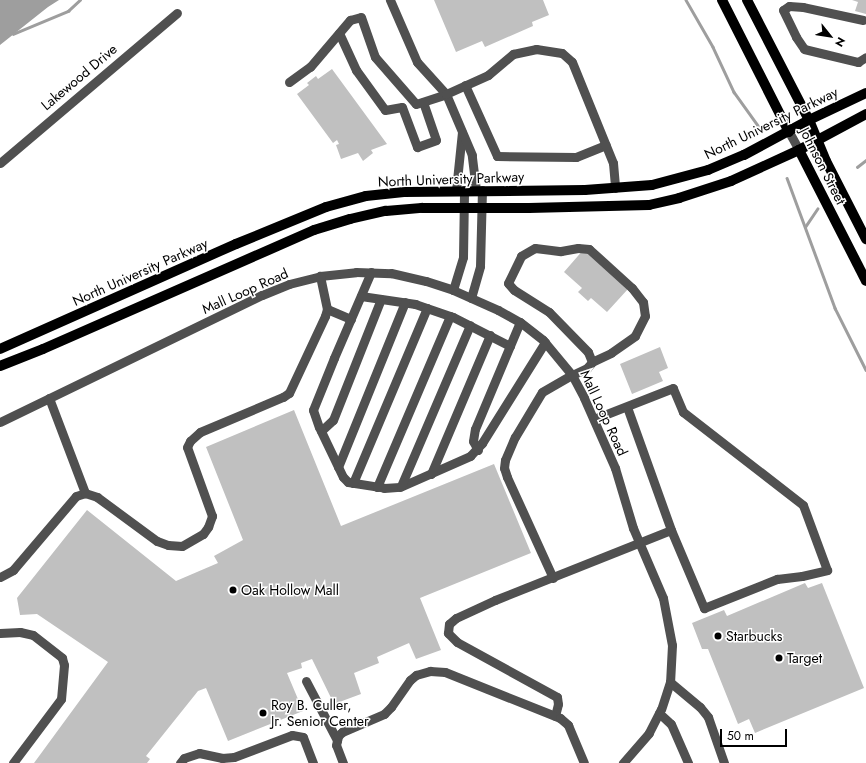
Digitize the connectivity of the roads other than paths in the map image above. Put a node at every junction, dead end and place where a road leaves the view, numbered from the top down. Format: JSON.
{"nodes":[{"id":1,"x":390,"y":0,"type":"edge"},
{"id":2,"x":722,"y":0,"type":"edge"},
{"id":3,"x":747,"y":0,"type":"edge"},
{"id":4,"x":177,"y":13,"type":"dead end"},
{"id":5,"x":863,"y":20,"type":"dead end"},
{"id":6,"x":339,"y":33,"type":"junction"},
{"id":7,"x":866,"y":57,"type":"edge"},
{"id":8,"x":289,"y":82,"type":"dead end"},
{"id":9,"x":465,"y":85,"type":"junction"},
{"id":10,"x":866,"y":93,"type":"edge"},
{"id":11,"x":446,"y":94,"type":"junction"},
{"id":12,"x":419,"y":103,"type":"junction"},
{"id":13,"x":402,"y":107,"type":"junction"},
{"id":14,"x":866,"y":114,"type":"edge"},
{"id":15,"x":809,"y":120,"type":"junction"},
{"id":16,"x":462,"y":130,"type":"junction"},
{"id":17,"x":789,"y":132,"type":"junction"},
{"id":18,"x":817,"y":140,"type":"junction"},
{"id":19,"x":606,"y":146,"type":"junction"},
{"id":20,"x":799,"y":150,"type":"junction"},
{"id":21,"x":0,"y":163,"type":"edge"},
{"id":22,"x":614,"y":188,"type":"junction"},
{"id":23,"x":460,"y":190,"type":"junction"},
{"id":24,"x":479,"y":190,"type":"junction"},
{"id":25,"x":463,"y":208,"type":"junction"},
{"id":26,"x":481,"y":208,"type":"junction"},
{"id":27,"x":866,"y":239,"type":"edge"},
{"id":28,"x":371,"y":272,"type":"junction"},
{"id":29,"x":320,"y":276,"type":"junction"},
{"id":30,"x":866,"y":281,"type":"edge"},
{"id":31,"x":453,"y":290,"type":"junction"},
{"id":32,"x":361,"y":296,"type":"junction"},
{"id":33,"x":471,"y":298,"type":"junction"},
{"id":34,"x":381,"y":299,"type":"junction"},
{"id":35,"x":405,"y":302,"type":"junction"},
{"id":36,"x":427,"y":308,"type":"junction"},
{"id":37,"x":326,"y":309,"type":"junction"},
{"id":38,"x":450,"y":316,"type":"junction"},
{"id":39,"x":350,"y":319,"type":"junction"},
{"id":40,"x":520,"y":322,"type":"junction"},
{"id":41,"x":470,"y":325,"type":"junction"},
{"id":42,"x":490,"y":335,"type":"junction"},
{"id":43,"x":545,"y":342,"type":"junction"},
{"id":44,"x":510,"y":346,"type":"junction"},
{"id":45,"x":0,"y":349,"type":"edge"},
{"id":46,"x":592,"y":362,"type":"junction"},
{"id":47,"x":0,"y":366,"type":"edge"},
{"id":48,"x":572,"y":374,"type":"junction"},
{"id":49,"x":49,"y":398,"type":"junction"},
{"id":50,"x":627,"y":406,"type":"junction"},
{"id":51,"x":594,"y":419,"type":"junction"},
{"id":52,"x":0,"y":422,"type":"edge"},
{"id":53,"x":321,"y":431,"type":"junction"},
{"id":54,"x":478,"y":450,"type":"junction"},
{"id":55,"x":338,"y":467,"type":"junction"},
{"id":56,"x":431,"y":474,"type":"junction"},
{"id":57,"x":353,"y":483,"type":"junction"},
{"id":58,"x":402,"y":486,"type":"junction"},
{"id":59,"x":377,"y":487,"type":"junction"},
{"id":60,"x":85,"y":493,"type":"junction"},
{"id":61,"x":671,"y":530,"type":"junction"},
{"id":62,"x":640,"y":543,"type":"junction"},
{"id":63,"x":0,"y":577,"type":"edge"},
{"id":64,"x":553,"y":578,"type":"junction"},
{"id":65,"x":0,"y":633,"type":"edge"},
{"id":66,"x":306,"y":681,"type":"dead end"},
{"id":67,"x":670,"y":682,"type":"junction"},
{"id":68,"x":659,"y":713,"type":"junction"},
{"id":69,"x":555,"y":716,"type":"junction"},
{"id":70,"x":337,"y":740,"type":"junction"},
{"id":71,"x":13,"y":763,"type":"edge"},
{"id":72,"x":180,"y":763,"type":"edge"},
{"id":73,"x":313,"y":763,"type":"edge"},
{"id":74,"x":343,"y":763,"type":"edge"},
{"id":75,"x":584,"y":763,"type":"edge"},
{"id":76,"x":623,"y":763,"type":"edge"},
{"id":77,"x":688,"y":763,"type":"edge"},
{"id":78,"x":724,"y":763,"type":"edge"}],
"edges":[{"from":1,"to":11,"type":"street"},
{"from":2,"to":17,"type":"main road","name":"Johnson Street"},
{"from":3,"to":15,"type":"main road","name":"Johnson Street"},
{"from":4,"to":21,"type":"street","name":"Lakewood Drive"},
{"from":5,"to":7,"type":"street"},
{"from":6,"to":8,"type":"street"},
{"from":6,"to":12,"type":"street"},
{"from":6,"to":13,"type":"street"},
{"from":9,"to":11,"type":"street"},
{"from":9,"to":19,"type":"street"},
{"from":9,"to":19,"type":"street"},
{"from":10,"to":15,"type":"main road","name":"North University Parkway"},
{"from":11,"to":12,"type":"street"},
{"from":11,"to":16,"type":"street"},
{"from":12,"to":13,"type":"street"},
{"from":12,"to":13,"type":"street"},
{"from":14,"to":18,"type":"main road","name":"North University Parkway"},
{"from":15,"to":17,"type":"main road","name":"North University Parkway"},
{"from":15,"to":18,"type":"main road","name":"Johnson Street"},
{"from":16,"to":23,"type":"street"},
{"from":16,"to":24,"type":"street"},
{"from":17,"to":20,"type":"street","name":"Johnson Street"},
{"from":17,"to":22,"type":"main road","name":"North University Parkway"},
{"from":18,"to":20,"type":"main road","name":"North University Parkway"},
{"from":18,"to":27,"type":"main road","name":"Johnson Street"},
{"from":19,"to":22,"type":"street"},
{"from":20,"to":26,"type":"main road","name":"North University Parkway"},
{"from":20,"to":30,"type":"main road","name":"Johnson Street"},
{"from":22,"to":24,"type":"main road","name":"North University Parkway"},
{"from":23,"to":24,"type":"main road","name":"North University Parkway"},
{"from":23,"to":25,"type":"street"},
{"from":23,"to":45,"type":"main road","name":"North University Parkway"},
{"from":24,"to":26,"type":"street"},
{"from":25,"to":26,"type":"main road","name":"North University Parkway"},
{"from":25,"to":31,"type":"street"},
{"from":25,"to":47,"type":"main road","name":"North University Parkway"},
{"from":26,"to":33,"type":"street"},
{"from":28,"to":29,"type":"street","name":"Mall Loop Road"},
{"from":28,"to":31,"type":"street","name":"Mall Loop Road"},
{"from":28,"to":32,"type":"street"},
{"from":29,"to":37,"type":"street"},
{"from":29,"to":49,"type":"street","name":"Mall Loop Road"},
{"from":31,"to":33,"type":"street","name":"Mall Loop Road"},
{"from":32,"to":34,"type":"street"},
{"from":32,"to":39,"type":"street"},
{"from":33,"to":40,"type":"street","name":"Mall Loop Road"},
{"from":34,"to":35,"type":"street"},
{"from":34,"to":53,"type":"street"},
{"from":35,"to":36,"type":"street"},
{"from":35,"to":55,"type":"street"},
{"from":36,"to":38,"type":"street"},
{"from":36,"to":57,"type":"street"},
{"from":37,"to":39,"type":"street"},
{"from":37,"to":60,"type":"street"},
{"from":38,"to":41,"type":"street"},
{"from":38,"to":59,"type":"street"},
{"from":39,"to":53,"type":"street"},
{"from":40,"to":43,"type":"street","name":"Mall Loop Road"},
{"from":40,"to":44,"type":"street"},
{"from":41,"to":42,"type":"street"},
{"from":41,"to":58,"type":"street"},
{"from":42,"to":44,"type":"street"},
{"from":42,"to":56,"type":"street"},
{"from":43,"to":48,"type":"street","name":"Mall Loop Road"},
{"from":43,"to":54,"type":"street"},
{"from":44,"to":54,"type":"street"},
{"from":46,"to":46,"type":"street"},
{"from":46,"to":48,"type":"street"},
{"from":48,"to":51,"type":"street","name":"Mall Loop Road"},
{"from":48,"to":64,"type":"street"},
{"from":49,"to":52,"type":"street","name":"Mall Loop Road"},
{"from":49,"to":60,"type":"street"},
{"from":50,"to":51,"type":"street"},
{"from":50,"to":61,"type":"street"},
{"from":50,"to":61,"type":"street"},
{"from":51,"to":62,"type":"street","name":"Mall Loop Road"},
{"from":53,"to":55,"type":"street"},
{"from":54,"to":56,"type":"street"},
{"from":55,"to":57,"type":"street"},
{"from":56,"to":58,"type":"street"},
{"from":57,"to":59,"type":"street"},
{"from":58,"to":59,"type":"street"},
{"from":60,"to":63,"type":"street"},
{"from":61,"to":62,"type":"street"},
{"from":62,"to":64,"type":"street"},
{"from":62,"to":67,"type":"street","name":"Mall Loop Road"},
{"from":64,"to":69,"type":"street"},
{"from":65,"to":71,"type":"street"},
{"from":66,"to":70,"type":"street"},
{"from":67,"to":68,"type":"street","name":"Mall Loop Road"},
{"from":67,"to":78,"type":"street"},
{"from":68,"to":76,"type":"street","name":"Mall Loop Road"},
{"from":68,"to":77,"type":"street"},
{"from":69,"to":70,"type":"street"},
{"from":69,"to":75,"type":"street"},
{"from":70,"to":74,"type":"street"},
{"from":72,"to":73,"type":"street"}]}
